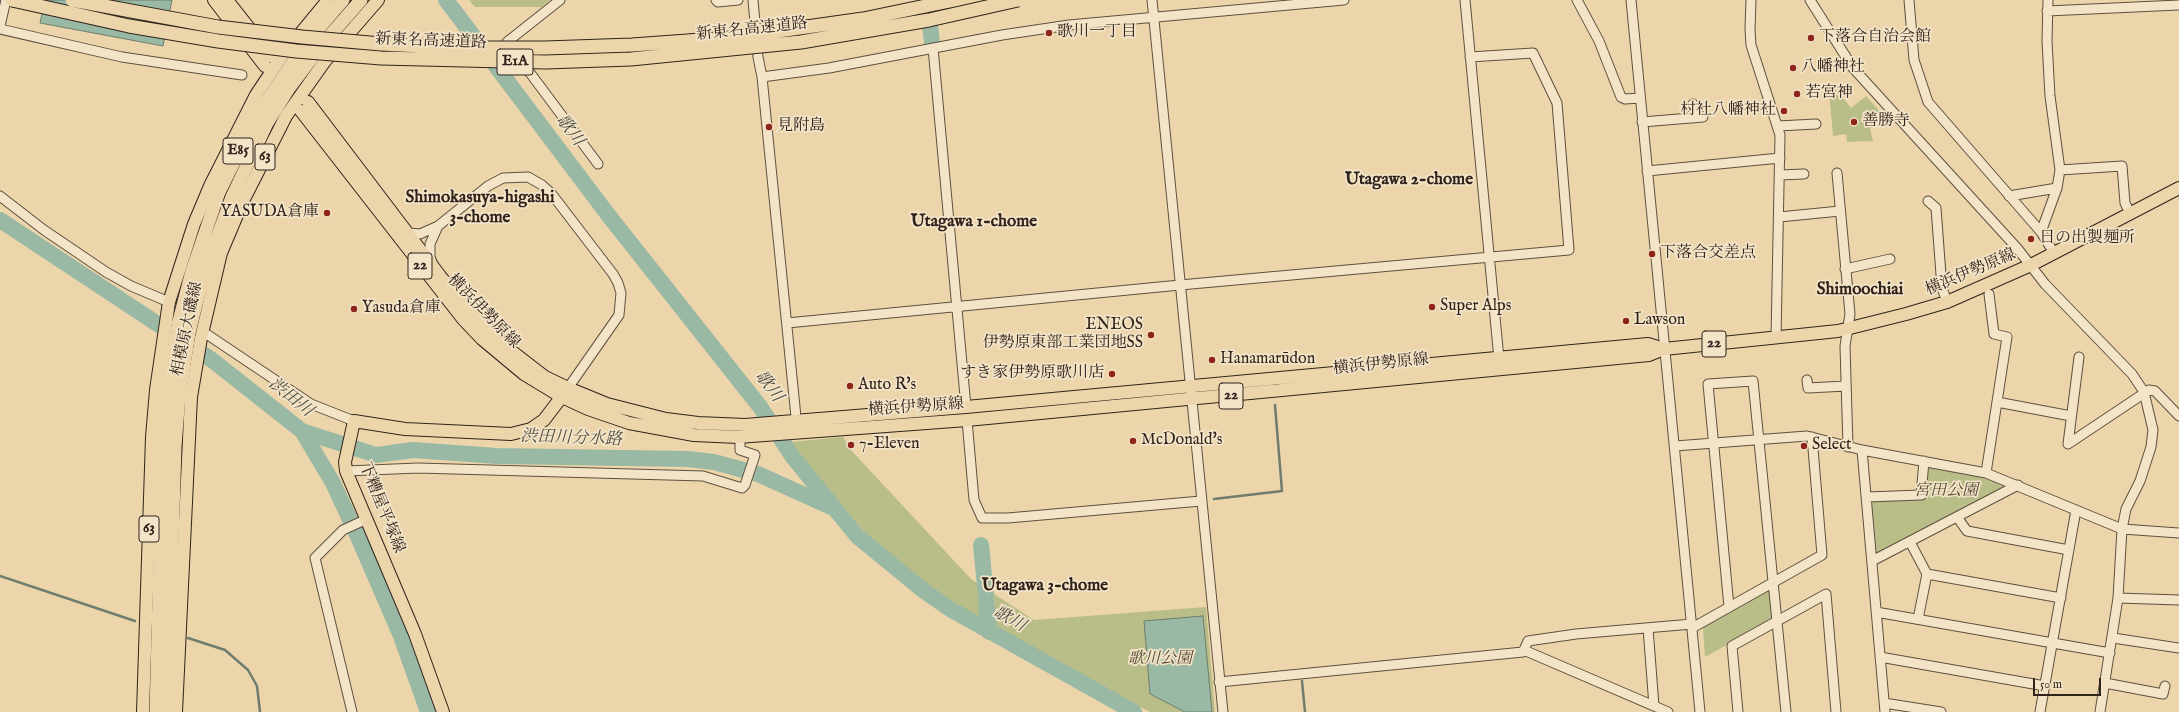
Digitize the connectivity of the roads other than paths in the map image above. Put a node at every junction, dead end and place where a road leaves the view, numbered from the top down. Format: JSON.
{"nodes":[{"id":1,"x":6,"y":0,"type":"edge"},
{"id":2,"x":12,"y":0,"type":"edge"},
{"id":3,"x":72,"y":0,"type":"edge"},
{"id":4,"x":214,"y":0,"type":"edge"},
{"id":5,"x":227,"y":0,"type":"edge"},
{"id":6,"x":328,"y":0,"type":"edge"},
{"id":7,"x":343,"y":0,"type":"edge"},
{"id":8,"x":361,"y":0,"type":"edge"},
{"id":9,"x":378,"y":0,"type":"edge"},
{"id":10,"x":560,"y":0,"type":"edge"},
{"id":11,"x":716,"y":0,"type":"edge"},
{"id":12,"x":738,"y":0,"type":"edge"},
{"id":13,"x":753,"y":0,"type":"edge"},
{"id":14,"x":955,"y":0,"type":"edge"},
{"id":15,"x":1018,"y":0,"type":"edge"},
{"id":16,"x":1152,"y":0,"type":"edge"},
{"id":17,"x":1344,"y":0,"type":"edge"},
{"id":18,"x":1465,"y":0,"type":"edge"},
{"id":19,"x":1577,"y":0,"type":"edge"},
{"id":20,"x":1631,"y":0,"type":"edge"},
{"id":21,"x":1752,"y":0,"type":"edge"},
{"id":22,"x":1810,"y":0,"type":"edge"},
{"id":23,"x":1909,"y":0,"type":"edge"},
{"id":24,"x":2048,"y":0,"type":"edge"},
{"id":25,"x":2179,"y":5,"type":"edge"},
{"id":26,"x":2047,"y":11,"type":"junction"},
{"id":27,"x":1154,"y":18,"type":"junction"},
{"id":28,"x":0,"y":26,"type":"edge"},
{"id":29,"x":0,"y":29,"type":"edge"},
{"id":30,"x":933,"y":48,"type":"junction"},
{"id":31,"x":1470,"y":57,"type":"junction"},
{"id":32,"x":242,"y":75,"type":"dead end"},
{"id":33,"x":762,"y":77,"type":"junction"},
{"id":34,"x":1640,"y":98,"type":"junction"},
{"id":35,"x":1693,"y":104,"type":"dead end"},
{"id":36,"x":1642,"y":122,"type":"junction"},
{"id":37,"x":1816,"y":124,"type":"dead end"},
{"id":38,"x":1778,"y":126,"type":"junction"},
{"id":39,"x":1780,"y":158,"type":"junction"},
{"id":40,"x":598,"y":164,"type":"dead end"},
{"id":41,"x":2060,"y":170,"type":"junction"},
{"id":42,"x":1647,"y":171,"type":"junction"},
{"id":43,"x":1837,"y":173,"type":"dead end"},
{"id":44,"x":1804,"y":174,"type":"dead end"},
{"id":45,"x":1780,"y":175,"type":"junction"},
{"id":46,"x":2057,"y":188,"type":"junction"},
{"id":47,"x":2179,"y":188,"type":"edge"},
{"id":48,"x":0,"y":196,"type":"edge"},
{"id":49,"x":2009,"y":196,"type":"junction"},
{"id":50,"x":1928,"y":200,"type":"dead end"},
{"id":51,"x":0,"y":206,"type":"edge"},
{"id":52,"x":1840,"y":211,"type":"junction"},
{"id":53,"x":2130,"y":213,"type":"junction"},
{"id":54,"x":24,"y":215,"type":"junction"},
{"id":55,"x":1779,"y":217,"type":"junction"},
{"id":56,"x":438,"y":226,"type":"junction"},
{"id":57,"x":404,"y":229,"type":"junction"},
{"id":58,"x":2041,"y":232,"type":"junction"},
{"id":59,"x":2054,"y":253,"type":"junction"},
{"id":60,"x":1489,"y":258,"type":"junction"},
{"id":61,"x":1890,"y":259,"type":"dead end"},
{"id":62,"x":2031,"y":265,"type":"junction"},
{"id":63,"x":1846,"y":269,"type":"junction"},
{"id":64,"x":436,"y":272,"type":"junction"},
{"id":65,"x":1180,"y":285,"type":"junction"},
{"id":66,"x":1989,"y":294,"type":"dead end"},
{"id":67,"x":169,"y":302,"type":"junction"},
{"id":68,"x":1947,"y":302,"type":"junction"},
{"id":69,"x":956,"y":307,"type":"junction"},
{"id":70,"x":786,"y":323,"type":"junction"},
{"id":71,"x":1847,"y":329,"type":"junction"},
{"id":72,"x":193,"y":332,"type":"junction"},
{"id":73,"x":1776,"y":338,"type":"junction"},
{"id":74,"x":1664,"y":349,"type":"junction"},
{"id":75,"x":180,"y":354,"type":"junction"},
{"id":76,"x":2080,"y":357,"type":"dead end"},
{"id":77,"x":1499,"y":359,"type":"junction"},
{"id":78,"x":1190,"y":386,"type":"junction"},
{"id":79,"x":1846,"y":386,"type":"junction"},
{"id":80,"x":1808,"y":389,"type":"dead end"},
{"id":81,"x":2144,"y":392,"type":"junction"},
{"id":82,"x":565,"y":393,"type":"junction"},
{"id":83,"x":1191,"y":399,"type":"junction"},
{"id":84,"x":1997,"y":402,"type":"junction"},
{"id":85,"x":966,"y":407,"type":"junction"},
{"id":86,"x":2071,"y":416,"type":"junction"},
{"id":87,"x":2179,"y":416,"type":"edge"},
{"id":88,"x":967,"y":420,"type":"junction"},
{"id":89,"x":796,"y":421,"type":"junction"},
{"id":90,"x":353,"y":424,"type":"junction"},
{"id":91,"x":795,"y":434,"type":"junction"},
{"id":92,"x":740,"y":437,"type":"junction"},
{"id":93,"x":1812,"y":437,"type":"junction"},
{"id":94,"x":1760,"y":440,"type":"junction"},
{"id":95,"x":1712,"y":444,"type":"junction"},
{"id":96,"x":1675,"y":446,"type":"junction"},
{"id":97,"x":1848,"y":447,"type":"junction"},
{"id":98,"x":1862,"y":450,"type":"junction"},
{"id":99,"x":1924,"y":461,"type":"junction"},
{"id":100,"x":346,"y":467,"type":"junction"},
{"id":101,"x":1986,"y":473,"type":"junction"},
{"id":102,"x":2018,"y":485,"type":"junction"},
{"id":103,"x":1867,"y":497,"type":"junction"},
{"id":104,"x":1202,"y":501,"type":"junction"},
{"id":105,"x":2076,"y":510,"type":"junction"},
{"id":106,"x":1957,"y":517,"type":"junction"},
{"id":107,"x":367,"y":519,"type":"junction"},
{"id":108,"x":2122,"y":530,"type":"junction"},
{"id":109,"x":2179,"y":534,"type":"edge"},
{"id":110,"x":1910,"y":542,"type":"junction"},
{"id":111,"x":2069,"y":550,"type":"junction"},
{"id":112,"x":1872,"y":561,"type":"junction"},
{"id":113,"x":1927,"y":574,"type":"junction"},
{"id":114,"x":1773,"y":581,"type":"junction"},
{"id":115,"x":2061,"y":598,"type":"junction"},
{"id":116,"x":2118,"y":598,"type":"junction"},
{"id":117,"x":2179,"y":600,"type":"edge"},
{"id":118,"x":1729,"y":607,"type":"junction"},
{"id":119,"x":1876,"y":612,"type":"junction"},
{"id":120,"x":1918,"y":619,"type":"junction"},
{"id":121,"x":1778,"y":620,"type":"junction"},
{"id":122,"x":1692,"y":626,"type":"junction"},
{"id":123,"x":1648,"y":628,"type":"junction"},
{"id":124,"x":2113,"y":638,"type":"junction"},
{"id":125,"x":2053,"y":642,"type":"junction"},
{"id":126,"x":2179,"y":648,"type":"edge"},
{"id":127,"x":1523,"y":652,"type":"junction"},
{"id":128,"x":2110,"y":653,"type":"junction"},
{"id":129,"x":1880,"y":657,"type":"junction"},
{"id":130,"x":1219,"y":682,"type":"junction"},
{"id":131,"x":2105,"y":683,"type":"junction"},
{"id":132,"x":2045,"y":686,"type":"junction"},
{"id":133,"x":2163,"y":693,"type":"dead end"},
{"id":134,"x":1654,"y":706,"type":"junction"},
{"id":135,"x":1885,"y":707,"type":"edge"},
{"id":136,"x":143,"y":712,"type":"edge"},
{"id":137,"x":156,"y":712,"type":"edge"},
{"id":138,"x":167,"y":712,"type":"edge"},
{"id":139,"x":176,"y":712,"type":"edge"},
{"id":140,"x":352,"y":712,"type":"edge"},
{"id":141,"x":442,"y":712,"type":"edge"},
{"id":142,"x":1223,"y":712,"type":"edge"},
{"id":143,"x":1668,"y":712,"type":"edge"},
{"id":144,"x":1700,"y":712,"type":"edge"},
{"id":145,"x":1738,"y":712,"type":"edge"},
{"id":146,"x":1786,"y":712,"type":"edge"},
{"id":147,"x":1836,"y":712,"type":"edge"},
{"id":148,"x":1941,"y":712,"type":"edge"},
{"id":149,"x":2040,"y":712,"type":"edge"},
{"id":150,"x":2100,"y":712,"type":"edge"}],
"edges":[{"from":1,"to":28,"type":"street"},
{"from":2,"to":15,"type":"highway","name":"新東名高速道路","number":"E1A","bridge":true},
{"from":3,"to":14,"type":"highway","name":"新東名高速道路","number":"E1A","bridge":true},
{"from":4,"to":5,"type":"main road"},
{"from":6,"to":67,"type":"main road","name":"相模原大磯線","number":"63"},
{"from":7,"to":72,"type":"highway","number":"E85"},
{"from":8,"to":72,"type":"highway","number":"E85"},
{"from":9,"to":72,"type":"main road","name":"相模原大磯線","number":"63"},
{"from":10,"to":40,"type":"street"},
{"from":11,"to":12,"type":"street"},
{"from":13,"to":33,"type":"street"},
{"from":16,"to":27,"type":"street"},
{"from":17,"to":27,"type":"street"},
{"from":18,"to":31,"type":"street"},
{"from":19,"to":34,"type":"street"},
{"from":20,"to":34,"type":"street"},
{"from":21,"to":38,"type":"street"},
{"from":22,"to":62,"type":"street"},
{"from":23,"to":49,"type":"street"},
{"from":24,"to":26,"type":"street"},
{"from":25,"to":26,"type":"street"},
{"from":26,"to":41,"type":"street"},
{"from":27,"to":30,"type":"street"},
{"from":27,"to":65,"type":"street"},
{"from":29,"to":32,"type":"street"},
{"from":30,"to":33,"type":"street"},
{"from":30,"to":69,"type":"street"},
{"from":31,"to":60,"type":"street"},
{"from":31,"to":60,"type":"street"},
{"from":33,"to":70,"type":"street"},
{"from":34,"to":36,"type":"street"},
{"from":35,"to":36,"type":"street"},
{"from":36,"to":42,"type":"street"},
{"from":37,"to":38,"type":"street"},
{"from":38,"to":39,"type":"street"},
{"from":39,"to":42,"type":"street"},
{"from":39,"to":45,"type":"street"},
{"from":41,"to":46,"type":"street"},
{"from":41,"to":53,"type":"street"},
{"from":42,"to":74,"type":"street"},
{"from":43,"to":52,"type":"street"},
{"from":44,"to":45,"type":"street"},
{"from":45,"to":55,"type":"street"},
{"from":46,"to":49,"type":"street"},
{"from":46,"to":58,"type":"street"},
{"from":47,"to":53,"type":"main road","name":"横浜伊勢原線","number":"22"},
{"from":48,"to":54,"type":"street"},
{"from":49,"to":58,"type":"street"},
{"from":50,"to":68,"type":"street"},
{"from":51,"to":54,"type":"street"},
{"from":52,"to":55,"type":"street"},
{"from":52,"to":63,"type":"street"},
{"from":53,"to":59,"type":"main road","name":"横浜伊勢原線","number":"22"},
{"from":54,"to":67,"type":"street"},
{"from":55,"to":73,"type":"street"},
{"from":56,"to":57,"type":"street"},
{"from":56,"to":64,"type":"street"},
{"from":56,"to":82,"type":"street"},
{"from":57,"to":64,"type":"main road","name":"横浜伊勢原線","number":"22"},
{"from":57,"to":82,"type":"main road","name":"横浜伊勢原線","number":"22"},
{"from":58,"to":59,"type":"street"},
{"from":59,"to":62,"type":"main road","name":"横浜伊勢原線","number":"22"},
{"from":60,"to":65,"type":"street"},
{"from":60,"to":77,"type":"street"},
{"from":61,"to":63,"type":"street"},
{"from":62,"to":68,"type":"main road","name":"横浜伊勢原線","number":"22"},
{"from":62,"to":81,"type":"street"},
{"from":63,"to":71,"type":"street"},
{"from":64,"to":82,"type":"main road","name":"横浜伊勢原線","number":"22"},
{"from":65,"to":69,"type":"street"},
{"from":65,"to":78,"type":"street"},
{"from":66,"to":84,"type":"street"},
{"from":67,"to":75,"type":"main road","name":"相模原大磯線","number":"63"},
{"from":68,"to":71,"type":"main road","name":"横浜伊勢原線","number":"22"},
{"from":69,"to":70,"type":"street"},
{"from":69,"to":85,"type":"street"},
{"from":70,"to":89,"type":"street"},
{"from":71,"to":73,"type":"main road","name":"横浜伊勢原線","number":"22"},
{"from":71,"to":79,"type":"street"},
{"from":72,"to":75,"type":"highway","number":"E85"},
{"from":72,"to":90,"type":"street"},
{"from":73,"to":74,"type":"main road","name":"横浜伊勢原線","number":"22"},
{"from":74,"to":77,"type":"main road","name":"横浜伊勢原線","number":"22"},
{"from":74,"to":83,"type":"main road","name":"横浜伊勢原線","number":"22"},
{"from":74,"to":96,"type":"street"},
{"from":75,"to":136,"type":"main road","name":"相模原大磯線","number":"63"},
{"from":75,"to":137,"type":"highway","number":"E85"},
{"from":75,"to":138,"type":"highway","number":"E85"},
{"from":75,"to":139,"type":"main road","name":"相模原大磯線","number":"63"},
{"from":76,"to":86,"type":"street"},
{"from":77,"to":78,"type":"main road","name":"横浜伊勢原線","number":"22"},
{"from":78,"to":83,"type":"street"},
{"from":78,"to":85,"type":"main road","name":"横浜伊勢原線","number":"22"},
{"from":79,"to":80,"type":"street"},
{"from":79,"to":97,"type":"street"},
{"from":81,"to":86,"type":"street"},
{"from":81,"to":87,"type":"street"},
{"from":81,"to":108,"type":"street"},
{"from":82,"to":89,"type":"main road","name":"横浜伊勢原線","number":"22"},
{"from":82,"to":90,"type":"main road"},
{"from":82,"to":92,"type":"main road","name":"横浜伊勢原線","number":"22"},
{"from":83,"to":88,"type":"main road","name":"横浜伊勢原線","number":"22"},
{"from":83,"to":104,"type":"street"},
{"from":84,"to":86,"type":"street"},
{"from":84,"to":101,"type":"street"},
{"from":85,"to":89,"type":"main road","name":"横浜伊勢原線","number":"22"},
{"from":88,"to":91,"type":"main road","name":"横浜伊勢原線","number":"22"},
{"from":88,"to":104,"type":"street"},
{"from":89,"to":91,"type":"street"},
{"from":90,"to":100,"type":"main road","name":"下糟屋平塚線"},
{"from":91,"to":92,"type":"main road","name":"横浜伊勢原線","number":"22"},
{"from":92,"to":100,"type":"street"},
{"from":93,"to":94,"type":"street"},
{"from":93,"to":97,"type":"street"},
{"from":93,"to":114,"type":"street"},
{"from":94,"to":95,"type":"street"},
{"from":94,"to":95,"type":"street"},
{"from":94,"to":114,"type":"street"},
{"from":95,"to":96,"type":"street"},
{"from":95,"to":118,"type":"street"},
{"from":96,"to":122,"type":"street"},
{"from":97,"to":98,"type":"street"},
{"from":98,"to":99,"type":"street"},
{"from":98,"to":103,"type":"street"},
{"from":99,"to":101,"type":"street"},
{"from":99,"to":103,"type":"street"},
{"from":100,"to":107,"type":"main road","name":"下糟屋平塚線"},
{"from":101,"to":102,"type":"street"},
{"from":102,"to":105,"type":"street"},
{"from":102,"to":106,"type":"street"},
{"from":103,"to":112,"type":"street"},
{"from":104,"to":130,"type":"street"},
{"from":105,"to":108,"type":"street"},
{"from":105,"to":111,"type":"street"},
{"from":106,"to":110,"type":"street"},
{"from":106,"to":111,"type":"street"},
{"from":107,"to":140,"type":"street"},
{"from":107,"to":141,"type":"main road","name":"下糟屋平塚線"},
{"from":108,"to":109,"type":"street"},
{"from":108,"to":116,"type":"street"},
{"from":110,"to":112,"type":"street"},
{"from":110,"to":113,"type":"street"},
{"from":111,"to":115,"type":"street"},
{"from":112,"to":119,"type":"street"},
{"from":113,"to":115,"type":"street"},
{"from":113,"to":120,"type":"street"},
{"from":114,"to":118,"type":"street"},
{"from":114,"to":121,"type":"street"},
{"from":115,"to":125,"type":"street"},
{"from":116,"to":117,"type":"street"},
{"from":116,"to":124,"type":"street"},
{"from":118,"to":122,"type":"street"},
{"from":119,"to":120,"type":"street"},
{"from":119,"to":129,"type":"street"},
{"from":120,"to":125,"type":"street"},
{"from":121,"to":145,"type":"street"},
{"from":121,"to":146,"type":"street"},
{"from":121,"to":147,"type":"street"},
{"from":122,"to":123,"type":"street"},
{"from":122,"to":144,"type":"street"},
{"from":123,"to":127,"type":"street"},
{"from":123,"to":134,"type":"street"},
{"from":124,"to":126,"type":"street"},
{"from":124,"to":128,"type":"street"},
{"from":125,"to":128,"type":"street"},
{"from":125,"to":132,"type":"street"},
{"from":127,"to":130,"type":"street"},
{"from":127,"to":134,"type":"street"},
{"from":128,"to":131,"type":"street"},
{"from":129,"to":132,"type":"street"},
{"from":129,"to":135,"type":"street"},
{"from":130,"to":142,"type":"street"},
{"from":131,"to":133,"type":"street"},
{"from":131,"to":150,"type":"street"},
{"from":132,"to":149,"type":"street"},
{"from":134,"to":143,"type":"street"},
{"from":135,"to":148,"type":"street"}]}
